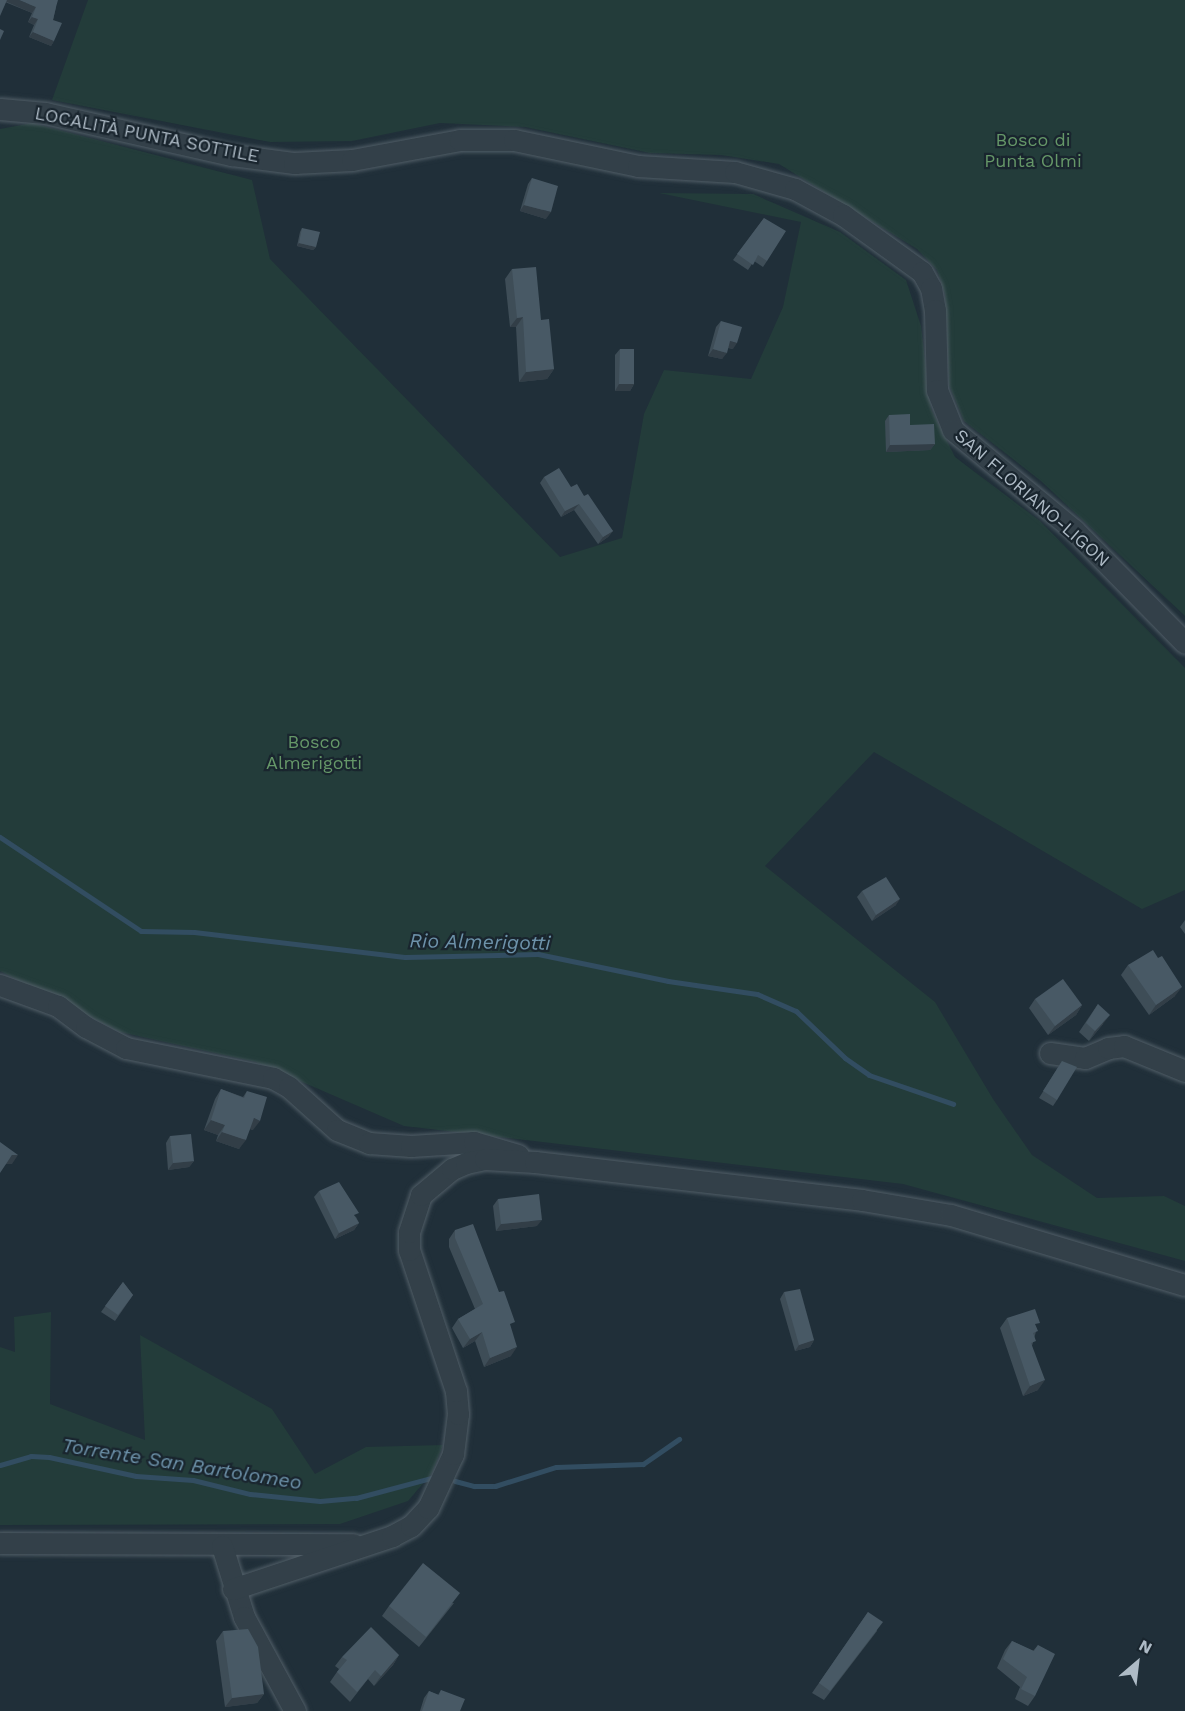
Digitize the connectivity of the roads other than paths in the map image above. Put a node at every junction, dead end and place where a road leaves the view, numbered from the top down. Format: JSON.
{"nodes":[{"id":1,"x":1,"y":107,"type":"edge"},
{"id":2,"x":327,"y":162,"type":"joint"},
{"id":3,"x":1185,"y":643,"type":"edge"},
{"id":4,"x":0,"y":985,"type":"edge"},
{"id":5,"x":1050,"y":1053,"type":"dead end"},
{"id":6,"x":1185,"y":1071,"type":"edge"},
{"id":7,"x":535,"y":1162,"type":"junction"},
{"id":8,"x":1185,"y":1285,"type":"edge"},
{"id":9,"x":0,"y":1543,"type":"edge"},
{"id":10,"x":371,"y":1544,"type":"junction"},
{"id":11,"x":222,"y":1546,"type":"junction"},
{"id":12,"x":232,"y":1589,"type":"junction"},
{"id":13,"x":295,"y":1711,"type":"edge"}],
"edges":[{"from":1,"to":2,"type":"street","name":"LOCALITÀ PUNTA SOTTILE"},
{"from":2,"to":3,"type":"street","name":"SAN FLORIANO-LIGON"},
{"from":4,"to":7,"type":"street"},
{"from":5,"to":6,"type":"street"},
{"from":7,"to":8,"type":"street"},
{"from":7,"to":10,"type":"street"},
{"from":9,"to":11,"type":"street"},
{"from":10,"to":11,"type":"street"},
{"from":10,"to":12,"type":"street"},
{"from":11,"to":12,"type":"street"},
{"from":12,"to":13,"type":"street"}]}
